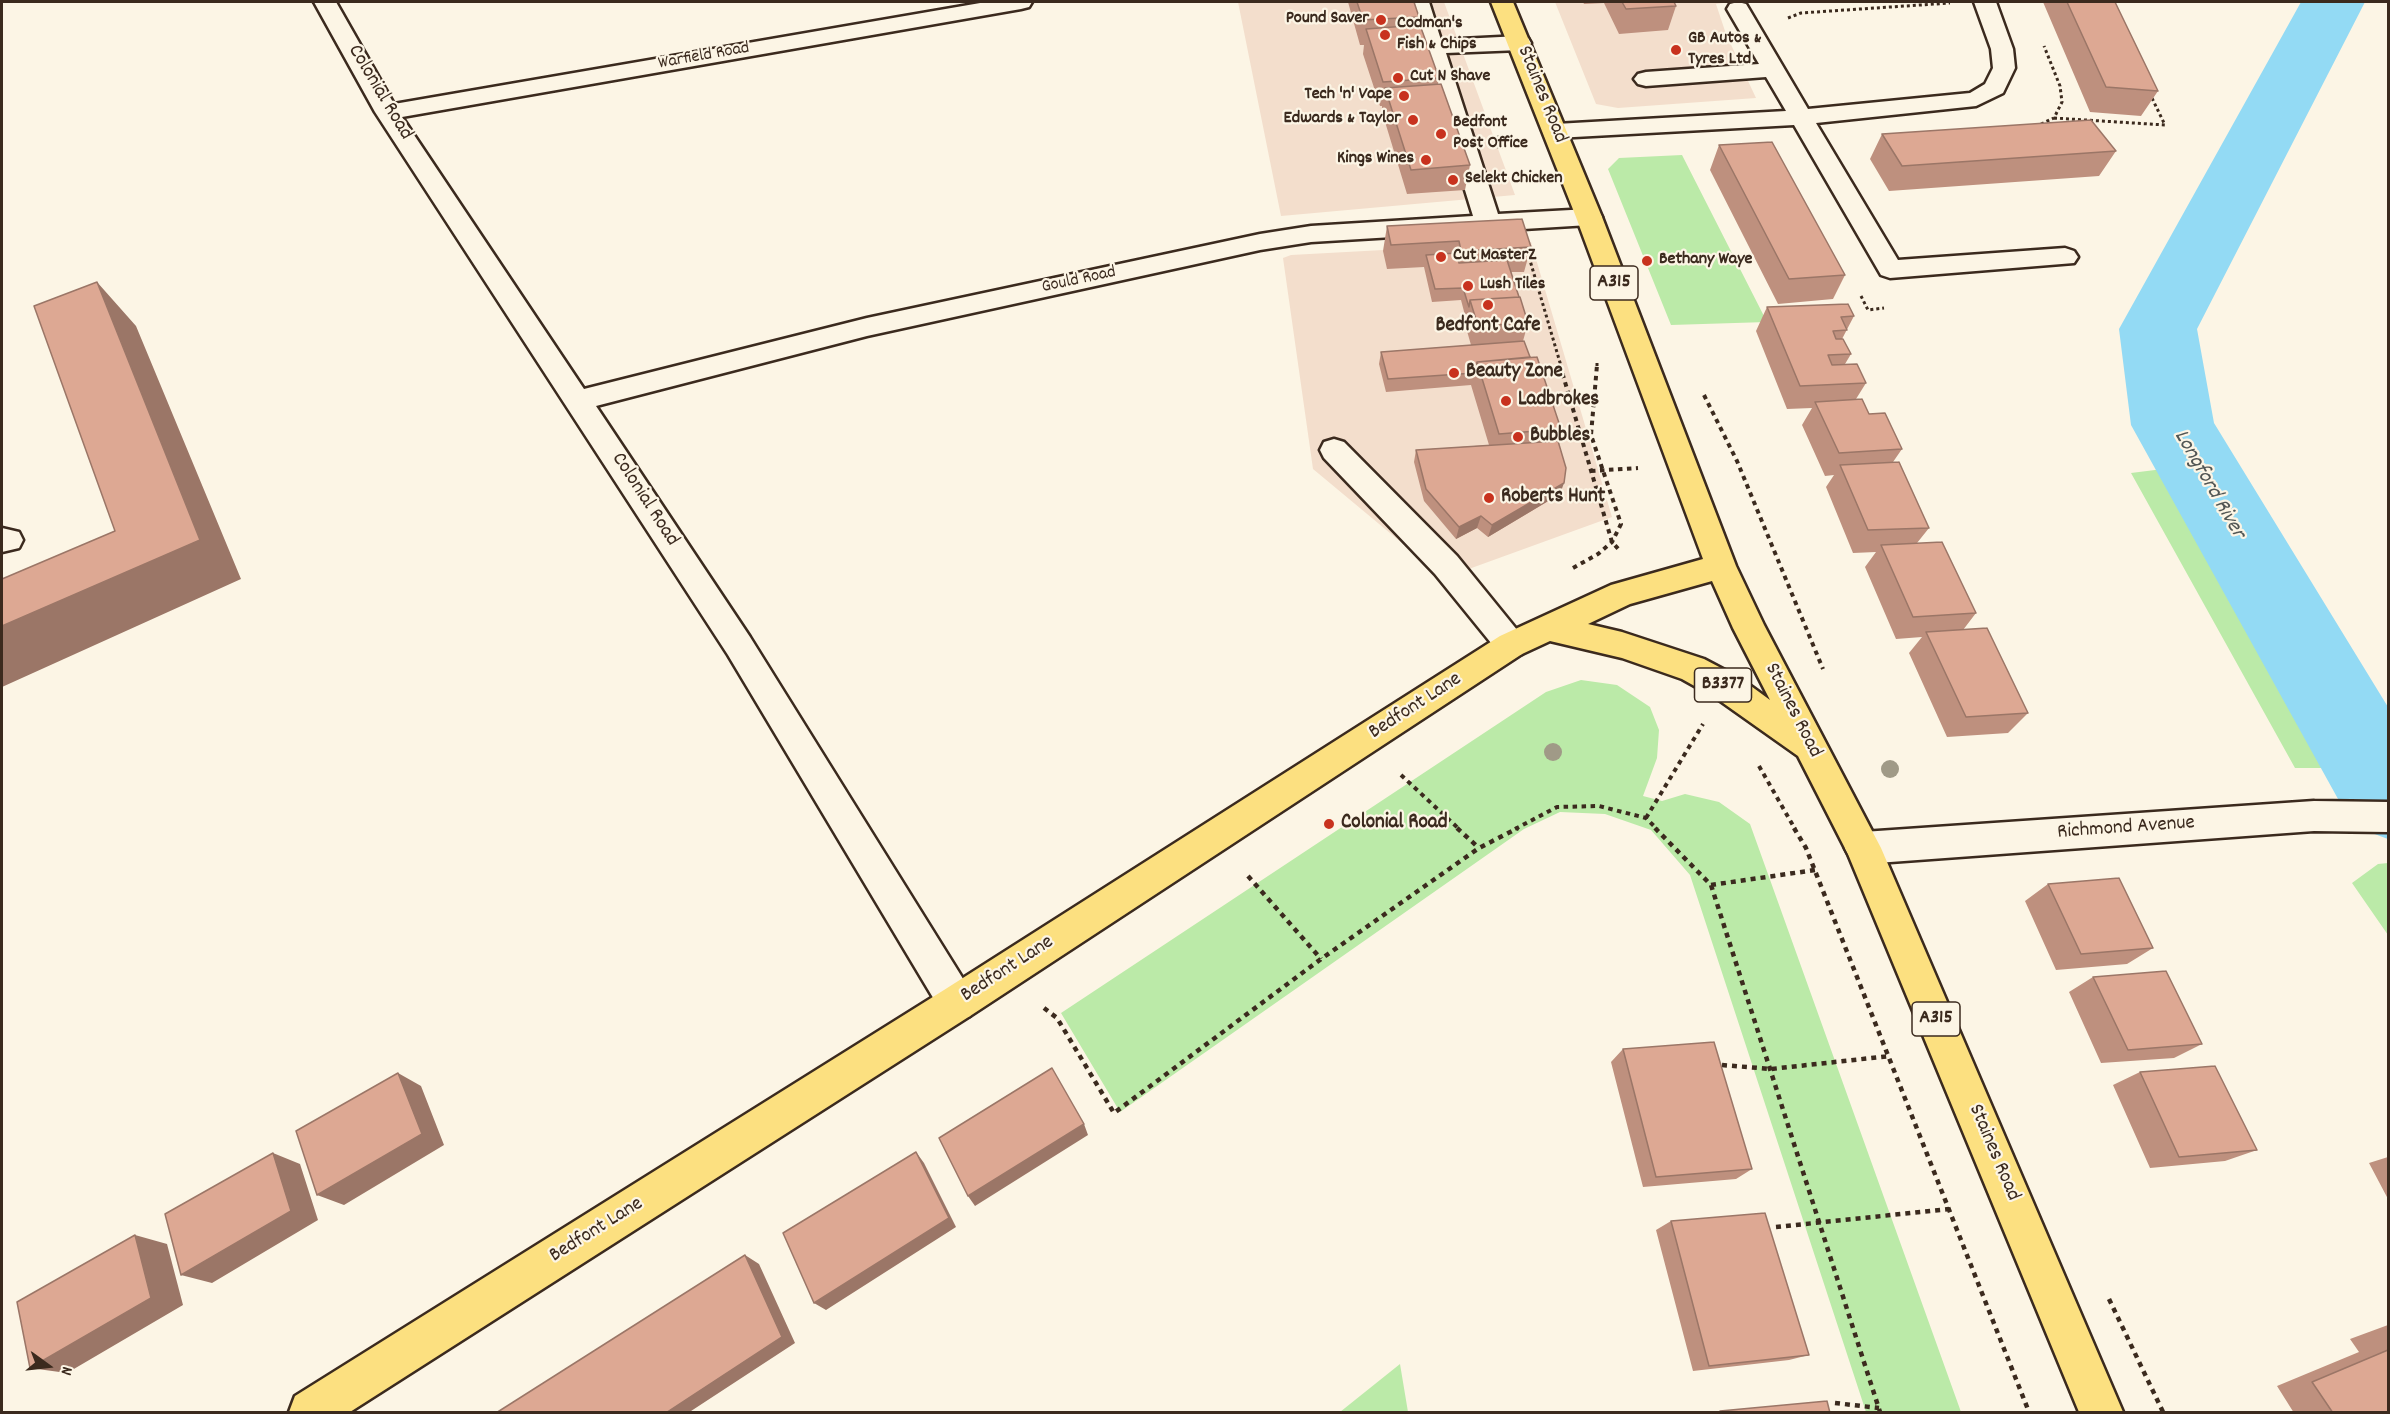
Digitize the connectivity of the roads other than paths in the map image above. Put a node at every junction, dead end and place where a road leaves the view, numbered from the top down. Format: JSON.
{"nodes":[{"id":1,"x":325,"y":2,"type":"edge"},
{"id":2,"x":1021,"y":2,"type":"edge"},
{"id":3,"x":1418,"y":2,"type":"edge"},
{"id":4,"x":1502,"y":2,"type":"edge"},
{"id":5,"x":1985,"y":2,"type":"edge"},
{"id":6,"x":1738,"y":9,"type":"dead end"},
{"id":7,"x":1520,"y":43,"type":"junction"},
{"id":8,"x":1432,"y":47,"type":"junction"},
{"id":9,"x":1774,"y":70,"type":"junction"},
{"id":10,"x":1646,"y":79,"type":"dead end"},
{"id":11,"x":387,"y":112,"type":"junction"},
{"id":12,"x":1800,"y":117,"type":"junction"},
{"id":13,"x":1556,"y":131,"type":"junction"},
{"id":14,"x":1589,"y":217,"type":"junction"},
{"id":15,"x":1488,"y":223,"type":"junction"},
{"id":16,"x":2065,"y":256,"type":"dead end"},
{"id":17,"x":578,"y":401,"type":"junction"},
{"id":18,"x":1334,"y":450,"type":"dead end"},
{"id":19,"x":1721,"y":566,"type":"junction"},
{"id":20,"x":1548,"y":628,"type":"junction"},
{"id":21,"x":1511,"y":645,"type":"junction"},
{"id":22,"x":1811,"y":748,"type":"junction"},
{"id":23,"x":2388,"y":817,"type":"edge"},
{"id":24,"x":1863,"y":848,"type":"junction"},
{"id":25,"x":957,"y":1003,"type":"junction"},
{"id":26,"x":311,"y":1413,"type":"edge"},
{"id":27,"x":2101,"y":1413,"type":"edge"}],
"edges":[{"from":1,"to":11,"type":"street","name":"Colonial Road"},
{"from":2,"to":11,"type":"street","name":"Warfield Road"},
{"from":3,"to":8,"type":"street"},
{"from":4,"to":7,"type":"main road","name":"Staines Road","number":"A315"},
{"from":5,"to":12,"type":"street"},
{"from":6,"to":9,"type":"street"},
{"from":7,"to":8,"type":"street"},
{"from":7,"to":13,"type":"main road","name":"Staines Road","number":"A315"},
{"from":8,"to":15,"type":"street"},
{"from":9,"to":10,"type":"street"},
{"from":9,"to":12,"type":"street"},
{"from":11,"to":17,"type":"street","name":"Colonial Road"},
{"from":12,"to":13,"type":"street"},
{"from":12,"to":16,"type":"street"},
{"from":13,"to":14,"type":"main road","name":"Staines Road","number":"A315"},
{"from":14,"to":15,"type":"street","name":"Gould Road"},
{"from":14,"to":19,"type":"main road","name":"Staines Road","number":"A315"},
{"from":15,"to":17,"type":"street","name":"Gould Road"},
{"from":17,"to":25,"type":"street","name":"Colonial Road"},
{"from":18,"to":21,"type":"street"},
{"from":19,"to":20,"type":"main road","name":"Bedfont Lane"},
{"from":19,"to":22,"type":"main road","name":"Staines Road","number":"A315"},
{"from":20,"to":21,"type":"main road","name":"Bedfont Lane"},
{"from":20,"to":22,"type":"main road","number":"B3377"},
{"from":21,"to":25,"type":"main road","name":"Bedfont Lane"},
{"from":22,"to":24,"type":"main road","name":"Staines Road","number":"A315"},
{"from":23,"to":24,"type":"street","name":"Richmond Avenue"},
{"from":24,"to":27,"type":"main road","name":"Staines Road","number":"A315"},
{"from":25,"to":26,"type":"main road","name":"Bedfont Lane"}]}
